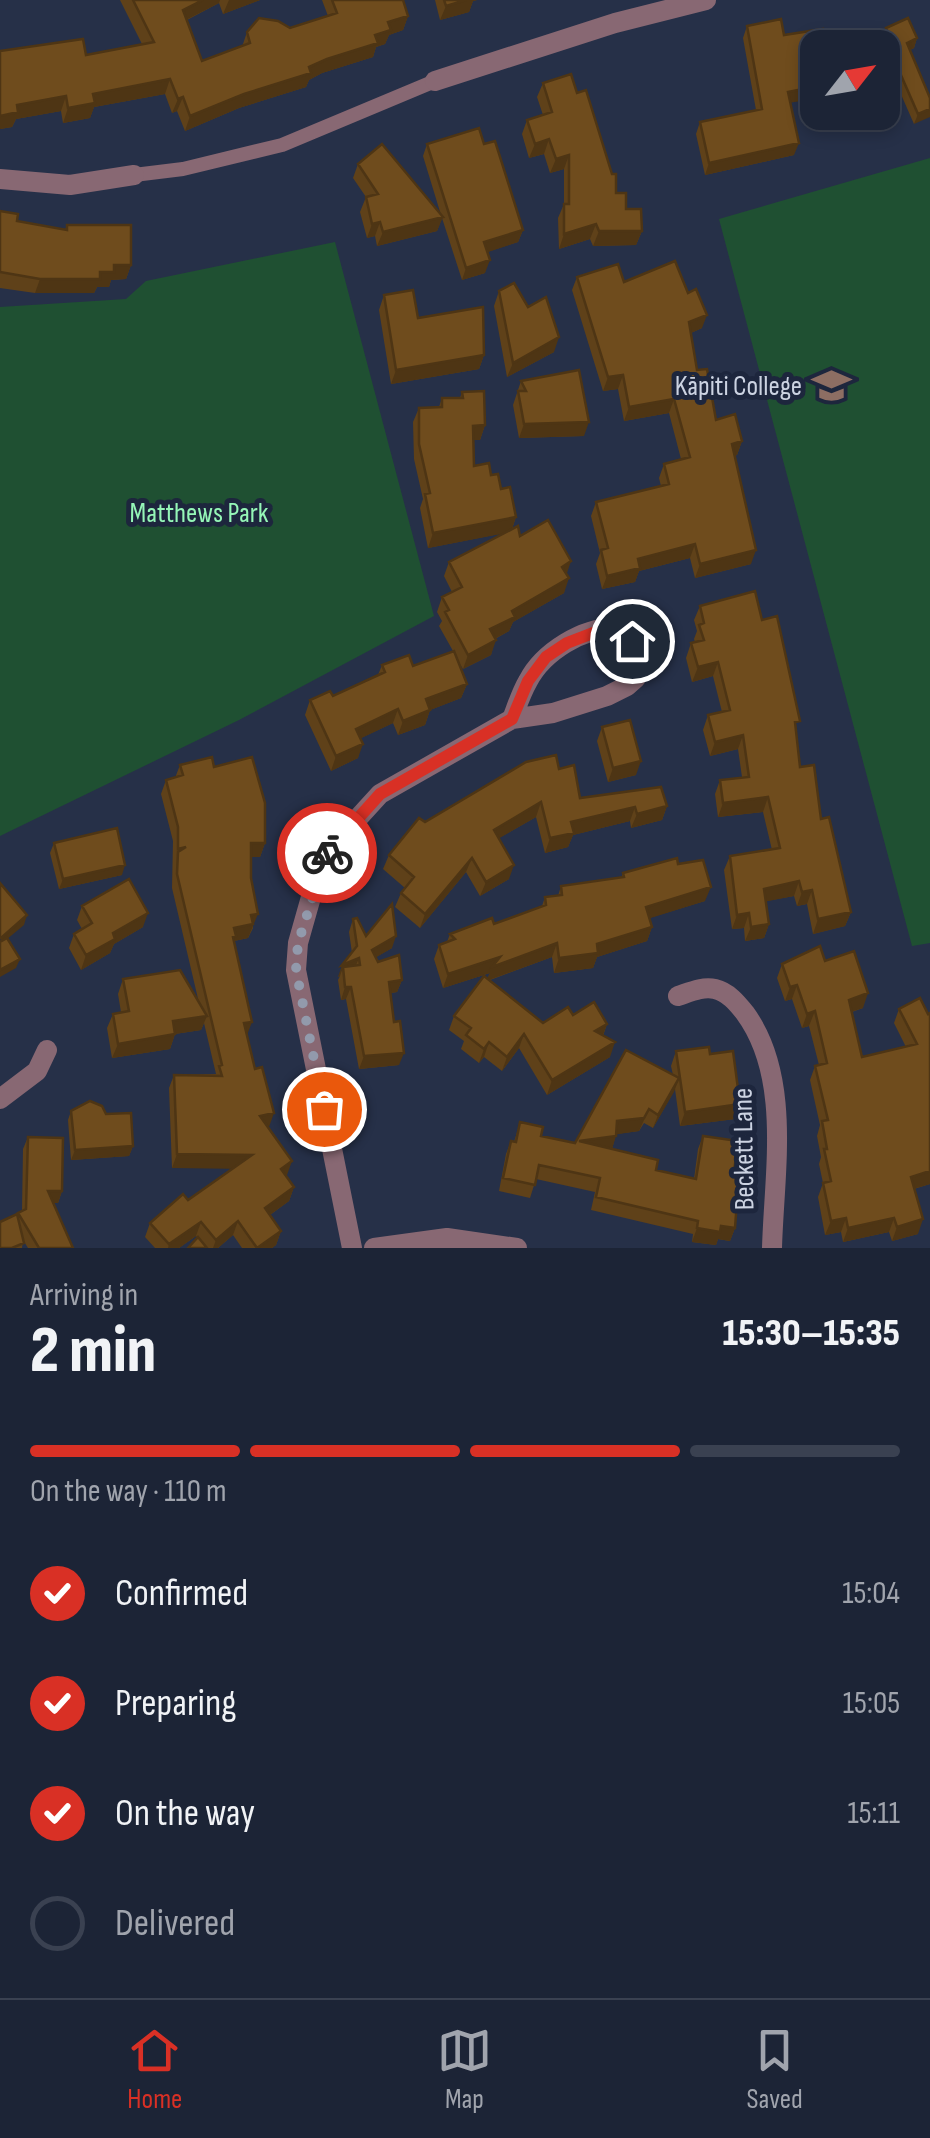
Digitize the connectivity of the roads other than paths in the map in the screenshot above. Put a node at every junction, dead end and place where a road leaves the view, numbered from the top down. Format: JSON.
{"nodes":[{"id":1,"x":706,"y":0,"type":"edge"},
{"id":2,"x":435,"y":81,"type":"joint"},
{"id":3,"x":134,"y":174,"type":"joint"},
{"id":4,"x":0,"y":180,"type":"edge"},
{"id":5,"x":512,"y":719,"type":"junction"},
{"id":6,"x":678,"y":996,"type":"dead end"},
{"id":7,"x":47,"y":1050,"type":"dead end"},
{"id":8,"x":0,"y":1099,"type":"edge"},
{"id":9,"x":388,"y":1247,"type":"edge"},
{"id":10,"x":352,"y":1248,"type":"edge"},
{"id":11,"x":517,"y":1248,"type":"edge"},
{"id":12,"x":772,"y":1248,"type":"edge"}],
"edges":[{"from":1,"to":2,"type":"street"},
{"from":2,"to":3,"type":"lane"},
{"from":3,"to":4,"type":"street"},
{"from":5,"to":5,"type":"street"},
{"from":5,"to":10,"type":"street"},
{"from":6,"to":12,"type":"street","name":"Beckett Lane"},
{"from":7,"to":8,"type":"street"},
{"from":9,"to":11,"type":"street"}]}
